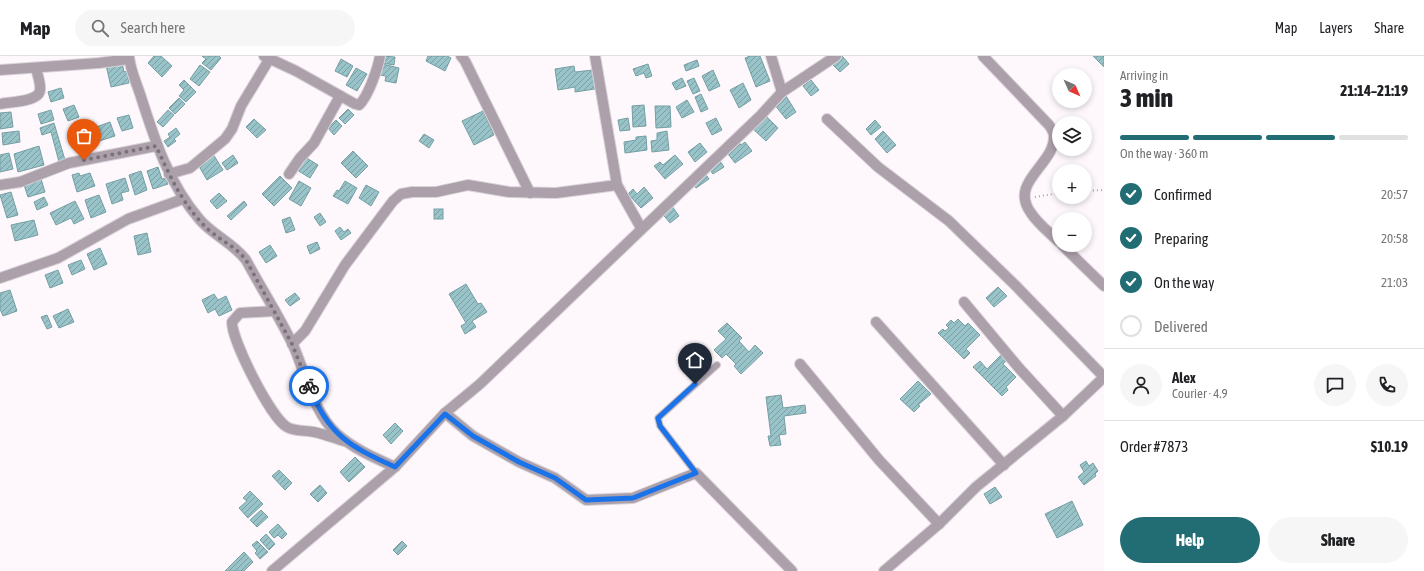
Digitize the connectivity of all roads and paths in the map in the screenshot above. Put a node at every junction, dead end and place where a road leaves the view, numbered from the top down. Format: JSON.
{"nodes":[{"id":1,"x":380,"y":56,"type":"edge"},
{"id":2,"x":461,"y":56,"type":"edge"},
{"id":3,"x":595,"y":56,"type":"edge"},
{"id":4,"x":771,"y":56,"type":"edge"},
{"id":5,"x":836,"y":56,"type":"edge"},
{"id":6,"x":983,"y":56,"type":"edge"},
{"id":7,"x":267,"y":57,"type":"edge"},
{"id":8,"x":129,"y":58,"type":"edge"},
{"id":9,"x":36,"y":68,"type":"junction"},
{"id":10,"x":0,"y":70,"type":"edge"},
{"id":11,"x":782,"y":92,"type":"junction"},
{"id":12,"x":340,"y":96,"type":"junction"},
{"id":13,"x":0,"y":104,"type":"edge"},
{"id":14,"x":827,"y":119,"type":"dead end"},
{"id":15,"x":156,"y":146,"type":"junction"},
{"id":16,"x":169,"y":174,"type":"junction"},
{"id":17,"x":289,"y":174,"type":"dead end"},
{"id":18,"x":0,"y":185,"type":"edge"},
{"id":19,"x":617,"y":185,"type":"junction"},
{"id":20,"x":1104,"y":190,"type":"edge"},
{"id":21,"x":1092,"y":191,"type":"edge"},
{"id":22,"x":530,"y":193,"type":"junction"},
{"id":23,"x":1052,"y":194,"type":"edge"},
{"id":24,"x":1024,"y":198,"type":"junction"},
{"id":25,"x":183,"y":199,"type":"junction"},
{"id":26,"x":641,"y":228,"type":"junction"},
{"id":27,"x":1052,"y":235,"type":"edge"},
{"id":28,"x":1069,"y":252,"type":"edge"},
{"id":29,"x":0,"y":278,"type":"edge"},
{"id":30,"x":1104,"y":286,"type":"edge"},
{"id":31,"x":964,"y":302,"type":"dead end"},
{"id":32,"x":274,"y":311,"type":"junction"},
{"id":33,"x":876,"y":322,"type":"dead end"},
{"id":34,"x":292,"y":344,"type":"junction"},
{"id":35,"x":800,"y":364,"type":"dead end"},
{"id":36,"x":717,"y":365,"type":"dead end"},
{"id":37,"x":1104,"y":377,"type":"edge"},
{"id":38,"x":445,"y":414,"type":"junction"},
{"id":39,"x":1063,"y":416,"type":"junction"},
{"id":40,"x":347,"y":442,"type":"junction"},
{"id":41,"x":1004,"y":465,"type":"junction"},
{"id":42,"x":395,"y":467,"type":"junction"},
{"id":43,"x":696,"y":473,"type":"junction"},
{"id":44,"x":939,"y":524,"type":"junction"},
{"id":45,"x":272,"y":571,"type":"edge"},
{"id":46,"x":792,"y":571,"type":"edge"},
{"id":47,"x":884,"y":571,"type":"edge"}],
"edges":[{"from":1,"to":12,"type":"street"},
{"from":2,"to":22,"type":"street"},
{"from":3,"to":19,"type":"street"},
{"from":4,"to":11,"type":"street"},
{"from":5,"to":11,"type":"street"},
{"from":6,"to":24,"type":"street"},
{"from":7,"to":12,"type":"street"},
{"from":7,"to":16,"type":"street"},
{"from":8,"to":9,"type":"street"},
{"from":8,"to":15,"type":"street"},
{"from":9,"to":10,"type":"street"},
{"from":9,"to":13,"type":"street"},
{"from":11,"to":26,"type":"street"},
{"from":12,"to":17,"type":"street"},
{"from":14,"to":37,"type":"street"},
{"from":15,"to":16,"type":"street"},
{"from":15,"to":18,"type":"street"},
{"from":16,"to":25,"type":"street"},
{"from":19,"to":22,"type":"street"},
{"from":19,"to":26,"type":"street"},
{"from":20,"to":21,"type":"path"},
{"from":22,"to":34,"type":"street"},
{"from":23,"to":24,"type":"path"},
{"from":24,"to":27,"type":"street"},
{"from":25,"to":29,"type":"street"},
{"from":25,"to":32,"type":"street"},
{"from":26,"to":38,"type":"street"},
{"from":28,"to":30,"type":"street"},
{"from":31,"to":39,"type":"street"},
{"from":32,"to":34,"type":"street"},
{"from":32,"to":40,"type":"street"},
{"from":33,"to":41,"type":"street"},
{"from":34,"to":40,"type":"street"},
{"from":35,"to":44,"type":"street"},
{"from":36,"to":43,"type":"lane"},
{"from":37,"to":39,"type":"street"},
{"from":38,"to":42,"type":"street"},
{"from":38,"to":43,"type":"street"},
{"from":39,"to":41,"type":"street"},
{"from":40,"to":42,"type":"street"},
{"from":41,"to":44,"type":"street"},
{"from":42,"to":45,"type":"street"},
{"from":43,"to":46,"type":"street"},
{"from":44,"to":47,"type":"street"}]}
